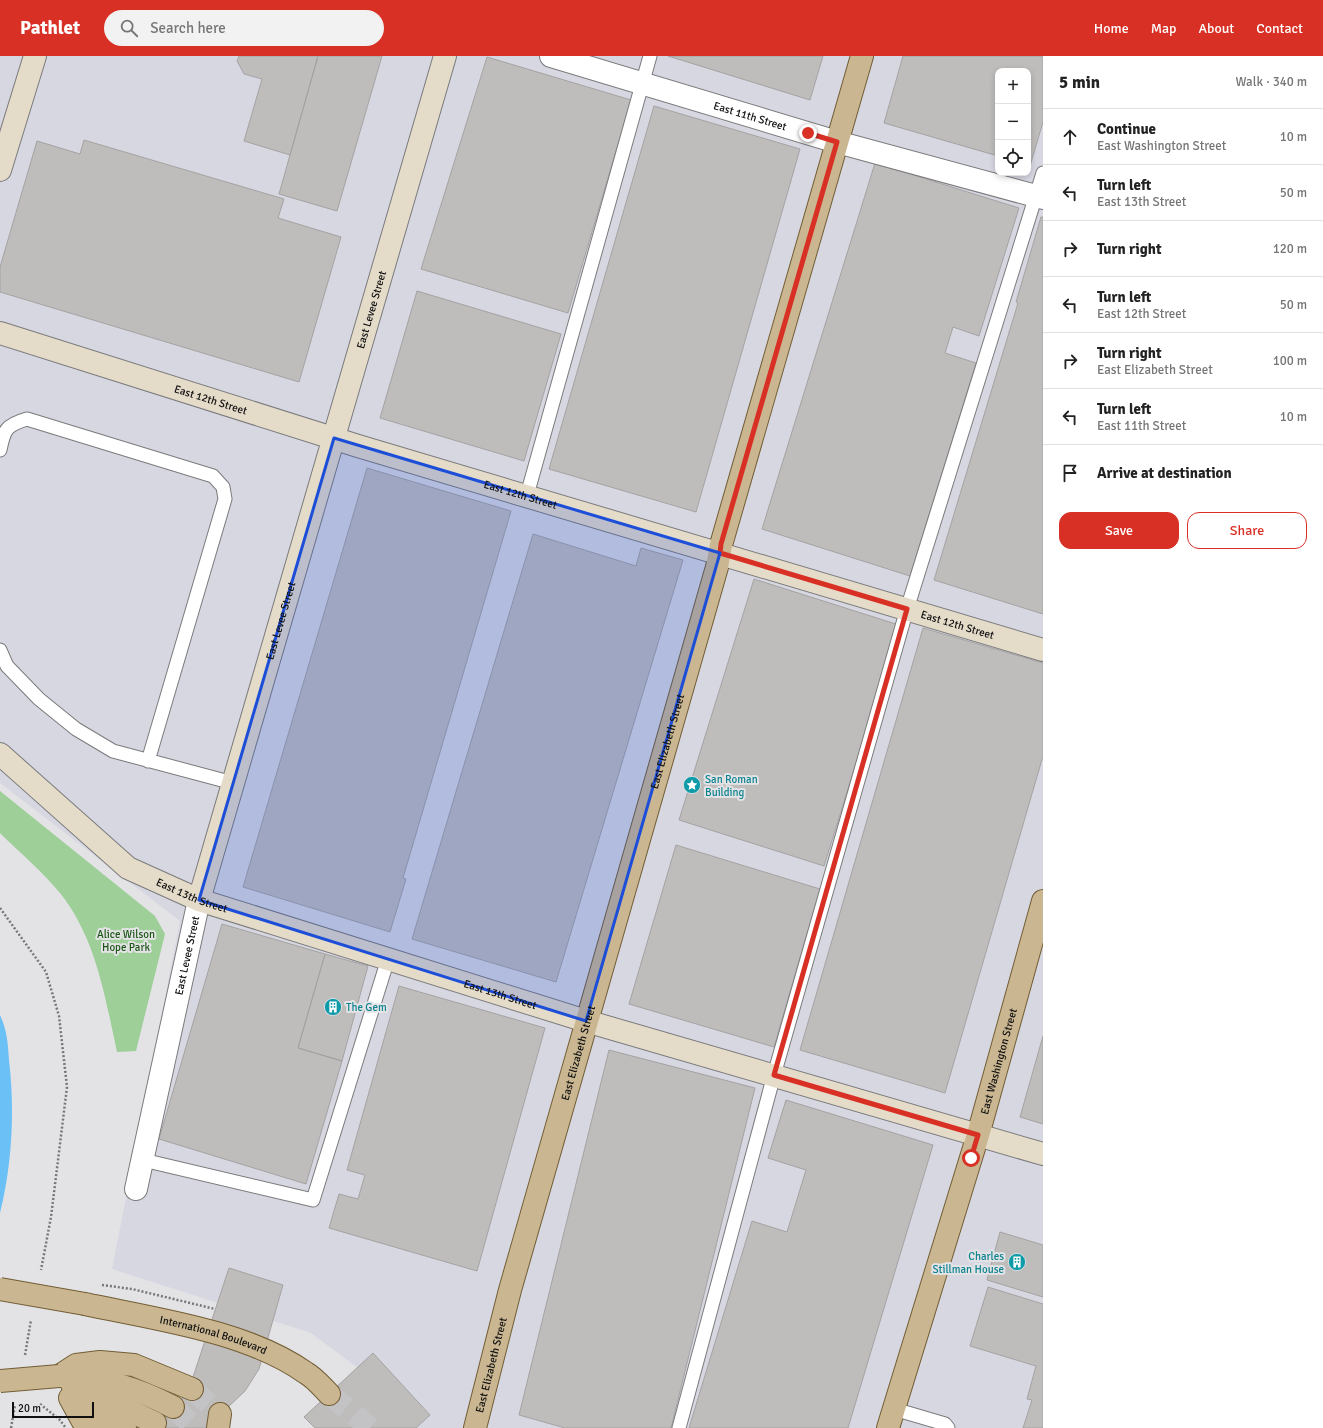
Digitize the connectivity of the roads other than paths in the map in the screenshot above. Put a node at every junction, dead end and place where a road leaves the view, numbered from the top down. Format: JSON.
{"nodes":[{"id":1,"x":35,"y":56,"type":"edge"},
{"id":2,"x":445,"y":56,"type":"edge"},
{"id":3,"x":551,"y":56,"type":"edge"},
{"id":4,"x":650,"y":56,"type":"edge"},
{"id":5,"x":862,"y":56,"type":"edge"},
{"id":6,"x":641,"y":84,"type":"junction"},
{"id":7,"x":837,"y":142,"type":"junction"},
{"id":8,"x":0,"y":170,"type":"edge"},
{"id":9,"x":1043,"y":173,"type":"edge"},
{"id":10,"x":1040,"y":197,"type":"edge"},
{"id":11,"x":0,"y":333,"type":"edge"},
{"id":12,"x":334,"y":438,"type":"junction"},
{"id":13,"x":0,"y":450,"type":"edge"},
{"id":14,"x":527,"y":495,"type":"junction"},
{"id":15,"x":720,"y":553,"type":"junction"},
{"id":16,"x":907,"y":609,"type":"junction"},
{"id":17,"x":0,"y":650,"type":"edge"},
{"id":18,"x":1043,"y":650,"type":"edge"},
{"id":19,"x":0,"y":754,"type":"edge"},
{"id":20,"x":148,"y":760,"type":"junction"},
{"id":21,"x":233,"y":783,"type":"junction"},
{"id":22,"x":199,"y":900,"type":"junction"},
{"id":23,"x":1043,"y":901,"type":"edge"},
{"id":24,"x":388,"y":959,"type":"junction"},
{"id":25,"x":586,"y":1021,"type":"junction"},
{"id":26,"x":774,"y":1075,"type":"junction"},
{"id":27,"x":978,"y":1135,"type":"junction"},
{"id":28,"x":1043,"y":1154,"type":"edge"},
{"id":29,"x":143,"y":1160,"type":"junction"},
{"id":30,"x":136,"y":1189,"type":"dead end"},
{"id":31,"x":0,"y":1289,"type":"edge"},
{"id":32,"x":59,"y":1376,"type":"junction"},
{"id":33,"x":0,"y":1381,"type":"edge"},
{"id":34,"x":192,"y":1389,"type":"tunnel mouth"},
{"id":35,"x":329,"y":1394,"type":"tunnel mouth"},
{"id":36,"x":173,"y":1407,"type":"tunnel mouth"},
{"id":37,"x":891,"y":1419,"type":"edge"},
{"id":38,"x":155,"y":1423,"type":"tunnel mouth"},
{"id":39,"x":92,"y":1428,"type":"edge"},
{"id":40,"x":125,"y":1428,"type":"edge"},
{"id":41,"x":475,"y":1428,"type":"edge"},
{"id":42,"x":679,"y":1428,"type":"edge"},
{"id":43,"x":948,"y":1428,"type":"edge"}],
"edges":[{"from":1,"to":8,"type":"main road"},
{"from":2,"to":12,"type":"main road","name":"East Levee Street"},
{"from":3,"to":6,"type":"street","name":"East 11th Street"},
{"from":4,"to":6,"type":"lane"},
{"from":5,"to":7,"type":"main road","name":"East Elizabeth Street"},
{"from":6,"to":7,"type":"street","name":"East 11th Street"},
{"from":6,"to":14,"type":"lane"},
{"from":7,"to":10,"type":"street","name":"East 11th Street"},
{"from":7,"to":15,"type":"main road","name":"East Elizabeth Street"},
{"from":9,"to":10,"type":"lane"},
{"from":10,"to":16,"type":"lane"},
{"from":11,"to":12,"type":"main road","name":"East 12th Street"},
{"from":12,"to":14,"type":"main road","name":"East 12th Street"},
{"from":12,"to":21,"type":"main road","name":"East Levee Street"},
{"from":13,"to":20,"type":"lane"},
{"from":14,"to":15,"type":"main road","name":"East 12th Street"},
{"from":15,"to":16,"type":"main road","name":"East 12th Street"},
{"from":15,"to":25,"type":"main road","name":"East Elizabeth Street"},
{"from":16,"to":18,"type":"main road","name":"East 12th Street"},
{"from":16,"to":26,"type":"lane"},
{"from":17,"to":20,"type":"lane"},
{"from":19,"to":22,"type":"main road","name":"East 13th Street"},
{"from":20,"to":21,"type":"lane"},
{"from":21,"to":22,"type":"main road","name":"East Levee Street"},
{"from":22,"to":24,"type":"main road","name":"East 13th Street"},
{"from":22,"to":29,"type":"street","name":"East Levee Street"},
{"from":23,"to":27,"type":"main road","name":"East Washington Street"},
{"from":24,"to":25,"type":"main road","name":"East 13th Street"},
{"from":24,"to":29,"type":"lane"},
{"from":25,"to":26,"type":"main road","name":"East 13th Street"},
{"from":25,"to":41,"type":"main road","name":"East Elizabeth Street"},
{"from":26,"to":27,"type":"main road","name":"East 13th Street"},
{"from":26,"to":42,"type":"lane"},
{"from":27,"to":28,"type":"main road","name":"East 13th Street"},
{"from":27,"to":37,"type":"main road","name":"East Washington Street"},
{"from":29,"to":30,"type":"street","name":"East Levee Street"},
{"from":31,"to":35,"type":"main road","name":"International Boulevard","bridge":true},
{"from":32,"to":33,"type":"main road","bridge":true},
{"from":32,"to":34,"type":"main road"},
{"from":32,"to":36,"type":"main road"},
{"from":32,"to":38,"type":"main road"},
{"from":32,"to":39,"type":"main road"},
{"from":32,"to":40,"type":"main road"},
{"from":37,"to":43,"type":"lane"}]}
